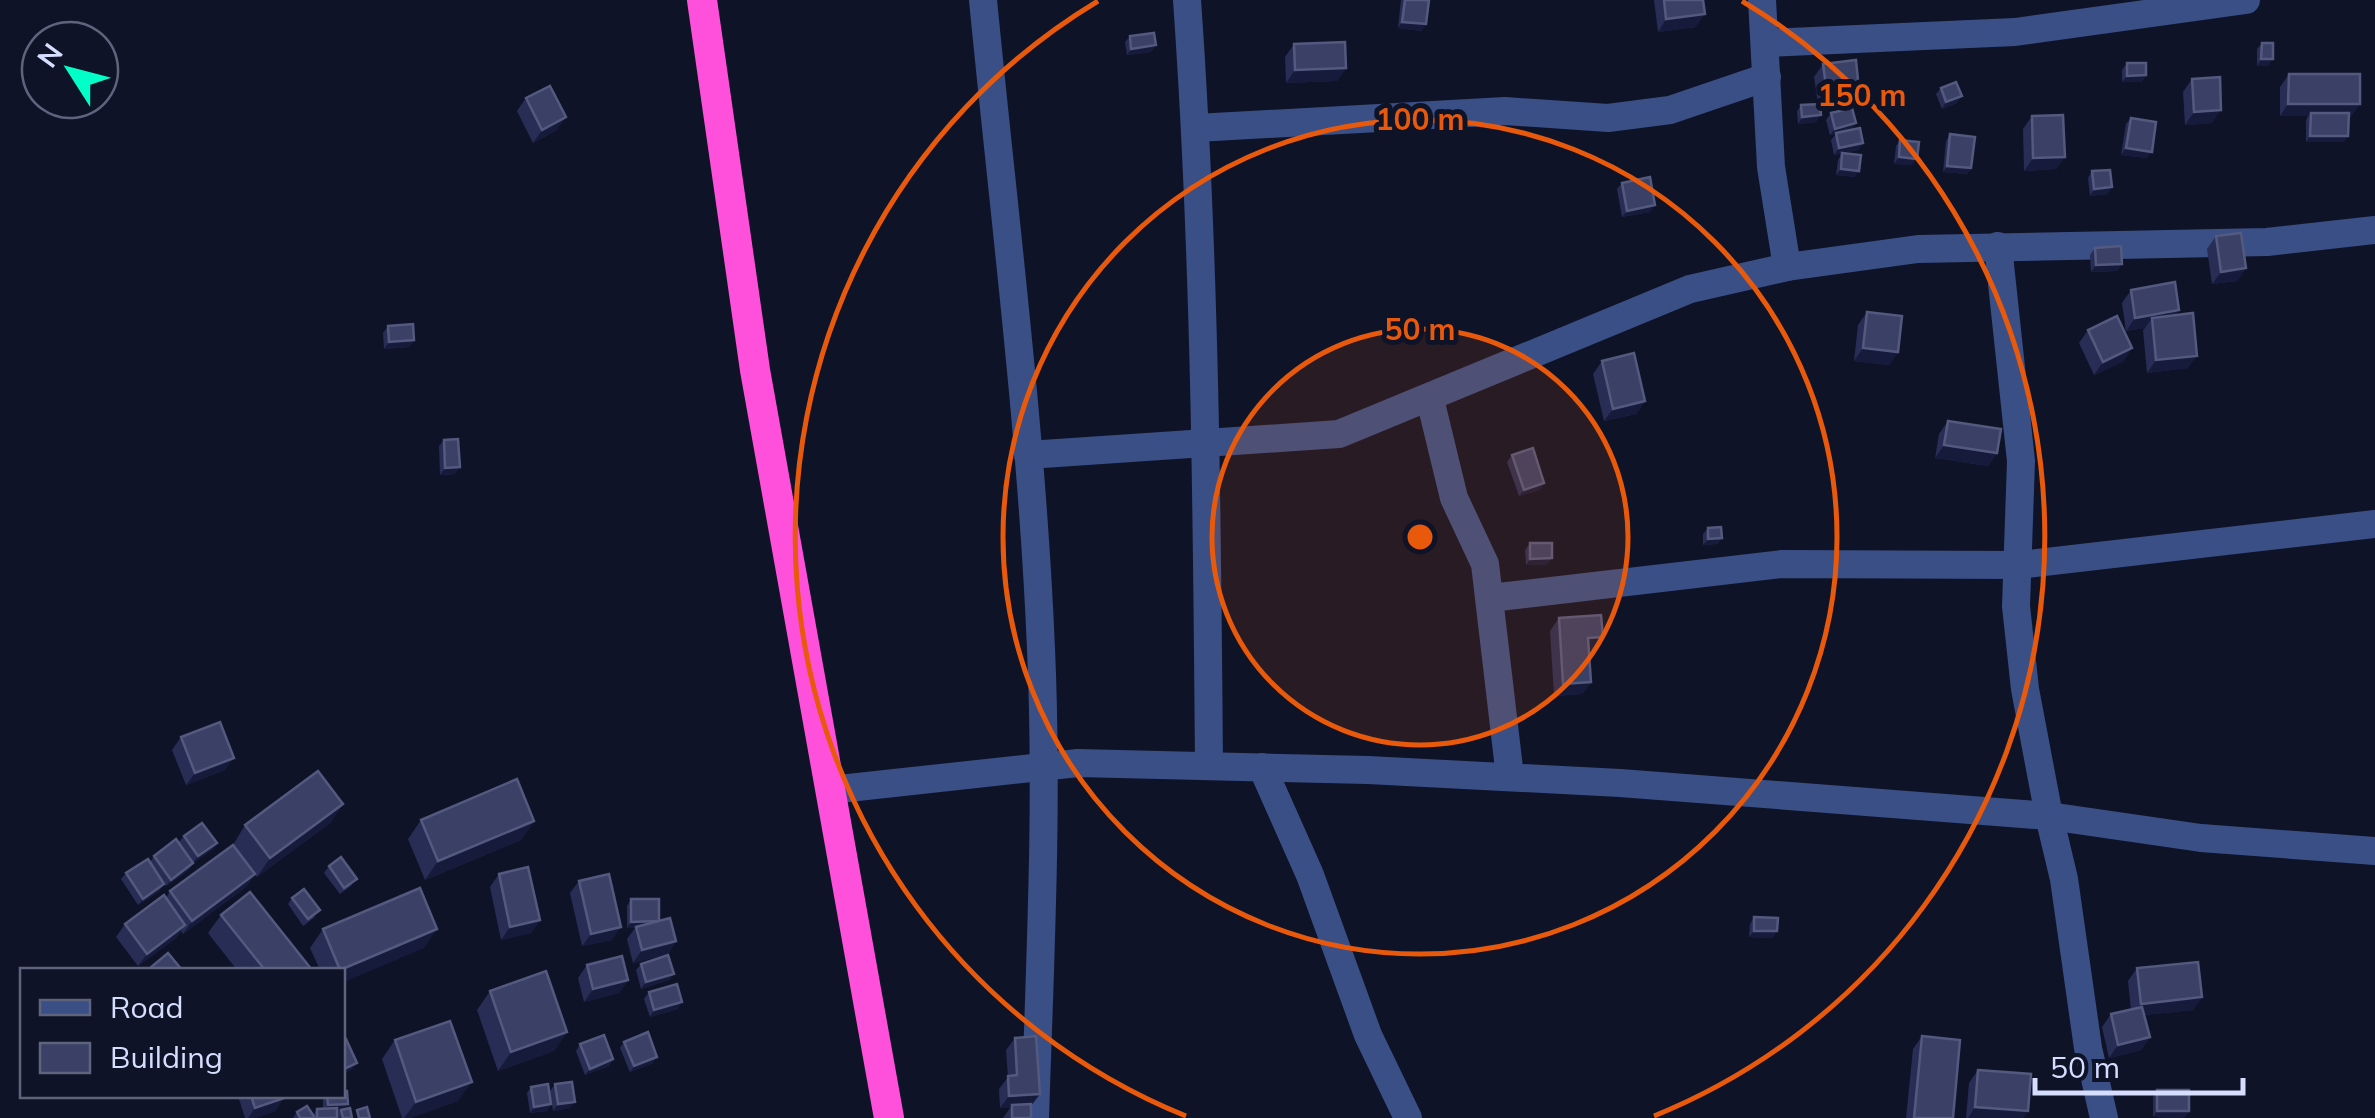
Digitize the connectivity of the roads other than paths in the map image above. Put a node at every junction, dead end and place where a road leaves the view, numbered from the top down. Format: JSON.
{"nodes":[{"id":1,"x":702,"y":0,"type":"edge"},
{"id":2,"x":983,"y":0,"type":"edge"},
{"id":3,"x":1187,"y":0,"type":"edge"},
{"id":4,"x":1762,"y":0,"type":"edge"},
{"id":5,"x":2246,"y":0,"type":"edge"},
{"id":6,"x":1765,"y":42,"type":"junction"},
{"id":7,"x":1767,"y":76,"type":"junction"},
{"id":8,"x":1196,"y":128,"type":"junction"},
{"id":9,"x":2375,"y":230,"type":"edge"},
{"id":10,"x":1998,"y":246,"type":"junction"},
{"id":11,"x":1787,"y":267,"type":"junction"},
{"id":12,"x":1430,"y":400,"type":"junction"},
{"id":13,"x":1206,"y":445,"type":"junction"},
{"id":14,"x":1028,"y":455,"type":"junction"},
{"id":15,"x":2375,"y":524,"type":"edge"},
{"id":16,"x":2019,"y":565,"type":"junction"},
{"id":17,"x":1490,"y":598,"type":"junction"},
{"id":18,"x":1209,"y":766,"type":"junction"},
{"id":19,"x":1044,"y":767,"type":"junction"},
{"id":20,"x":1262,"y":767,"type":"junction"},
{"id":21,"x":1510,"y":777,"type":"junction"},
{"id":22,"x":830,"y":790,"type":"junction"},
{"id":23,"x":2049,"y":816,"type":"junction"},
{"id":24,"x":2375,"y":851,"type":"edge"},
{"id":25,"x":889,"y":1118,"type":"edge"},
{"id":26,"x":1035,"y":1118,"type":"edge"},
{"id":27,"x":1408,"y":1118,"type":"edge"},
{"id":28,"x":2104,"y":1118,"type":"edge"}],
"edges":[{"from":1,"to":22,"type":"highway"},
{"from":2,"to":14,"type":"street"},
{"from":3,"to":8,"type":"street"},
{"from":4,"to":6,"type":"street"},
{"from":5,"to":6,"type":"street"},
{"from":6,"to":7,"type":"street"},
{"from":7,"to":8,"type":"street"},
{"from":7,"to":11,"type":"street"},
{"from":8,"to":13,"type":"street"},
{"from":9,"to":10,"type":"street"},
{"from":10,"to":11,"type":"street"},
{"from":10,"to":16,"type":"street"},
{"from":11,"to":12,"type":"street"},
{"from":12,"to":13,"type":"street"},
{"from":12,"to":17,"type":"street"},
{"from":13,"to":14,"type":"street"},
{"from":13,"to":18,"type":"street"},
{"from":14,"to":19,"type":"street"},
{"from":15,"to":16,"type":"street"},
{"from":16,"to":17,"type":"street"},
{"from":16,"to":23,"type":"street"},
{"from":17,"to":21,"type":"street"},
{"from":18,"to":19,"type":"street"},
{"from":18,"to":20,"type":"street"},
{"from":19,"to":22,"type":"street"},
{"from":19,"to":26,"type":"street"},
{"from":20,"to":21,"type":"street"},
{"from":20,"to":27,"type":"street"},
{"from":21,"to":23,"type":"street"},
{"from":22,"to":25,"type":"highway"},
{"from":23,"to":24,"type":"street"},
{"from":23,"to":28,"type":"street"}]}
